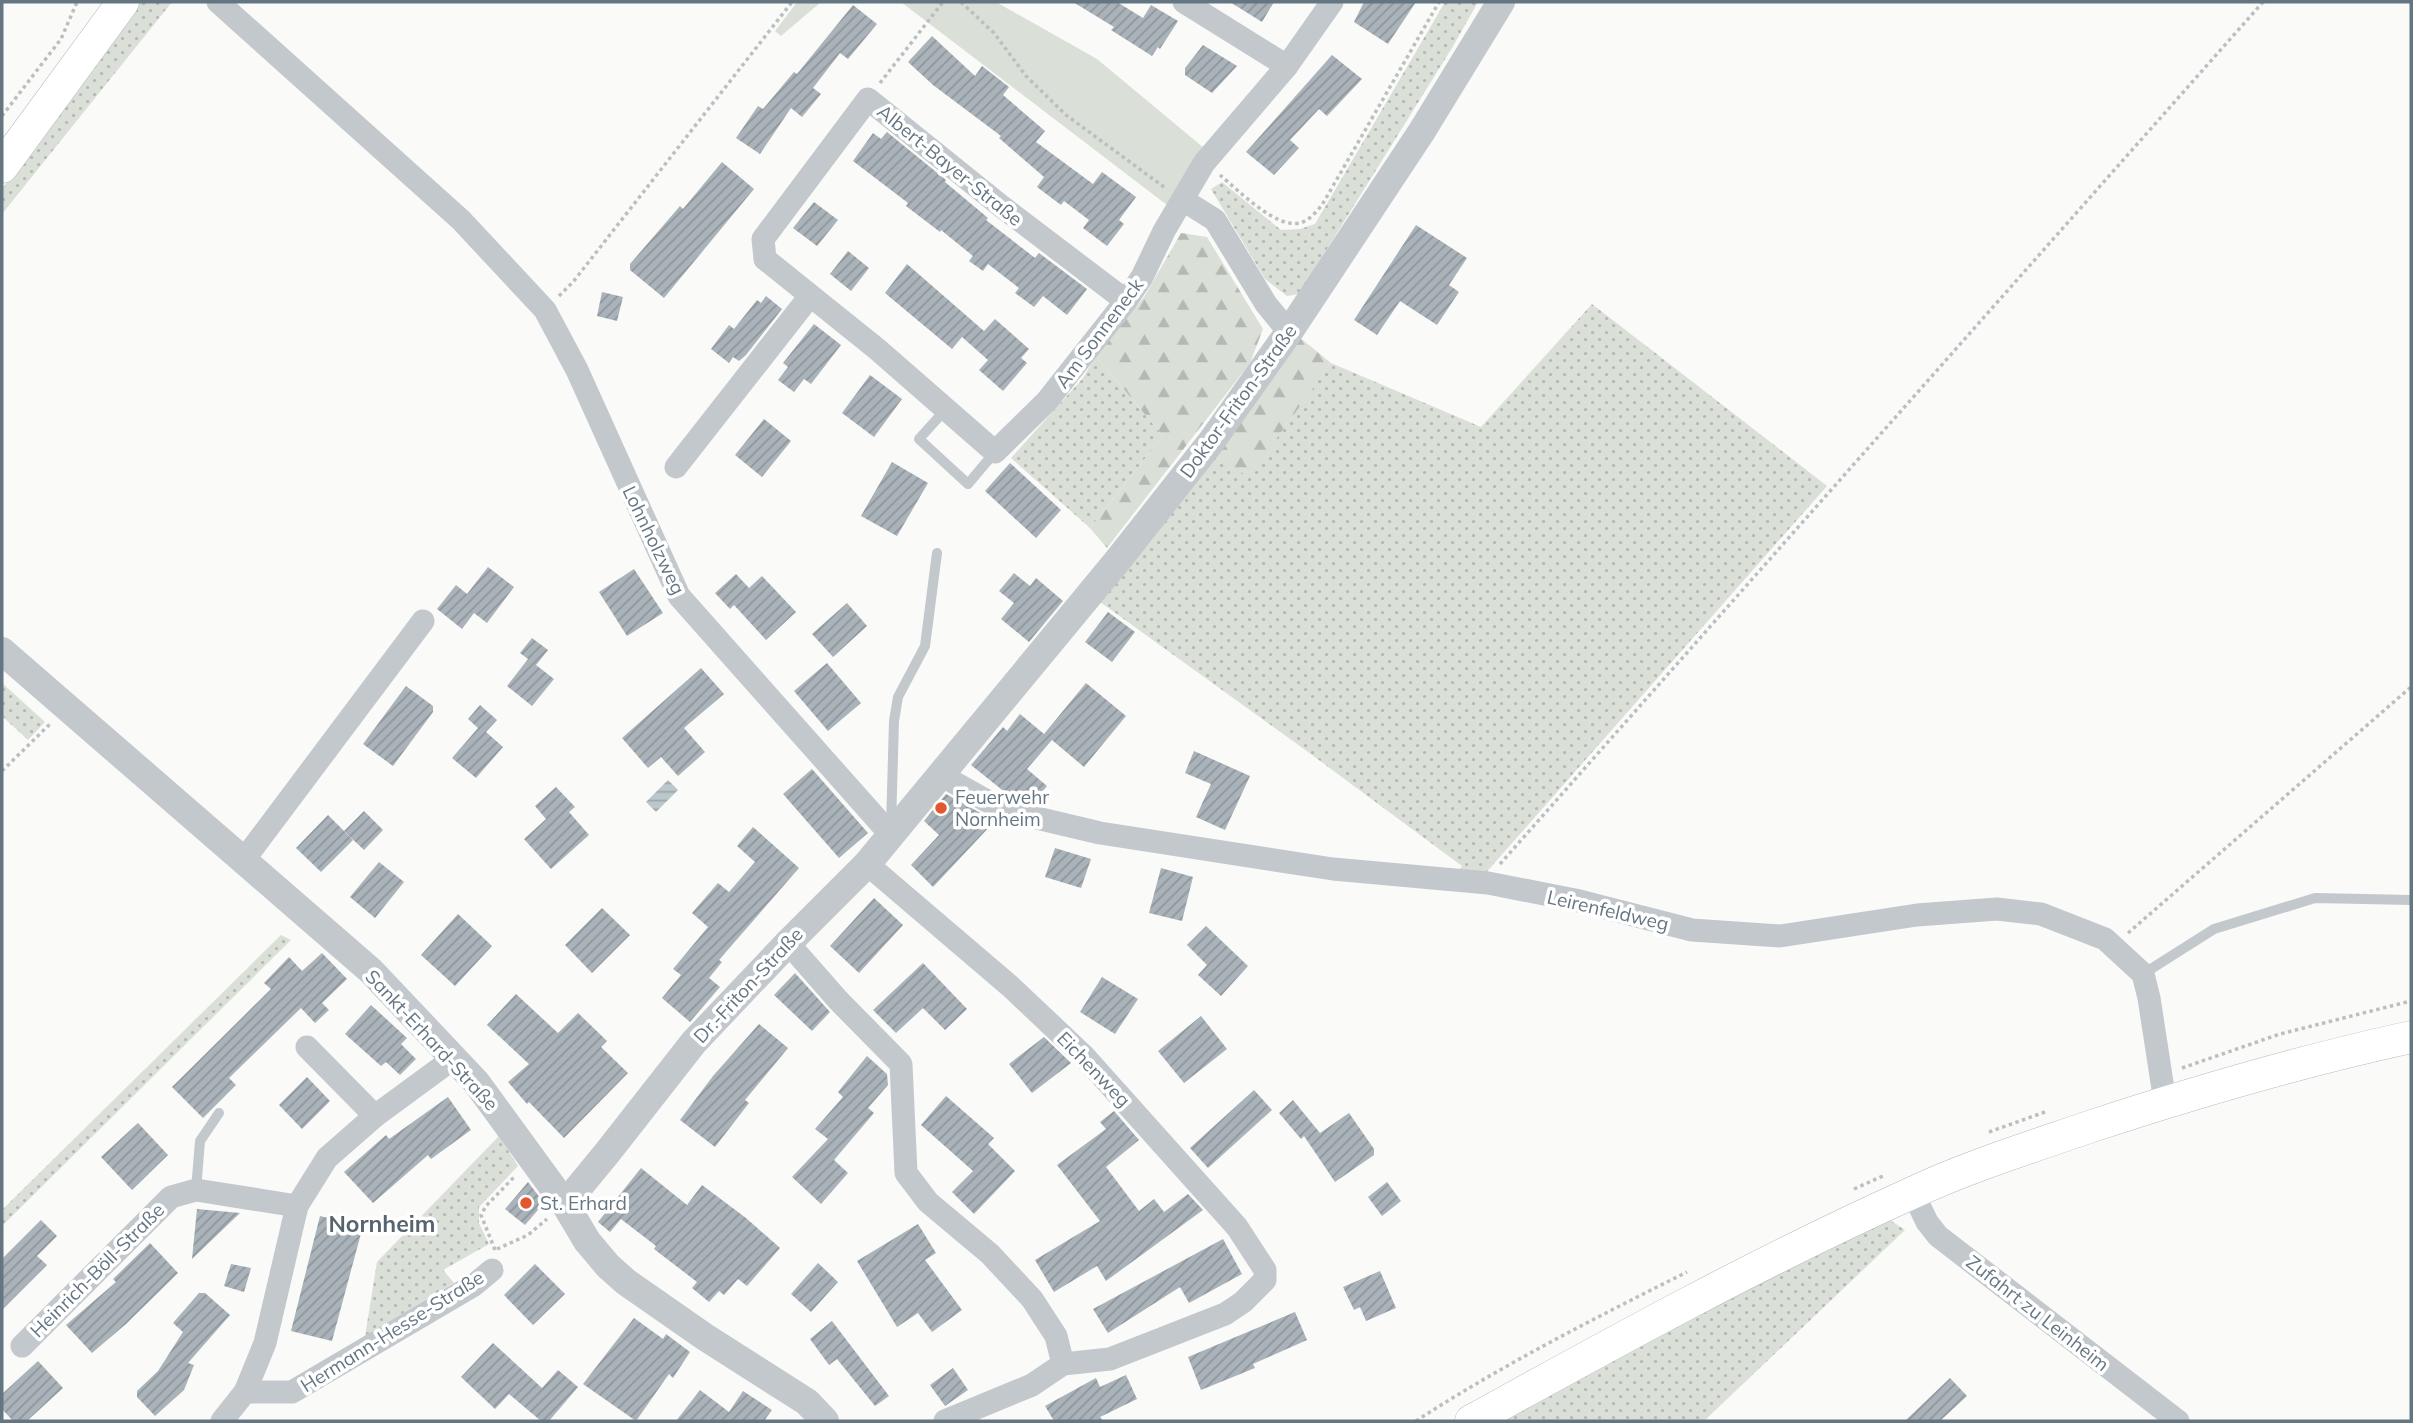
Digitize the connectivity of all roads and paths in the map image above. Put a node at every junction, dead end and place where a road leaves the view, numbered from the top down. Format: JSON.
{"nodes":[{"id":1,"x":77,"y":2,"type":"edge"},
{"id":2,"x":123,"y":2,"type":"edge"},
{"id":3,"x":218,"y":2,"type":"edge"},
{"id":4,"x":792,"y":2,"type":"edge"},
{"id":5,"x":943,"y":2,"type":"edge"},
{"id":6,"x":961,"y":2,"type":"edge"},
{"id":7,"x":1184,"y":2,"type":"edge"},
{"id":8,"x":1332,"y":2,"type":"edge"},
{"id":9,"x":1439,"y":2,"type":"edge"},
{"id":10,"x":1501,"y":2,"type":"edge"},
{"id":11,"x":2263,"y":2,"type":"edge"},
{"id":12,"x":1287,"y":66,"type":"junction"},
{"id":13,"x":868,"y":99,"type":"junction"},
{"id":14,"x":2,"y":116,"type":"edge"},
{"id":15,"x":1205,"y":163,"type":"junction"},
{"id":16,"x":2,"y":167,"type":"edge"},
{"id":17,"x":1183,"y":201,"type":"junction"},
{"id":18,"x":573,"y":282,"type":"dead end"},
{"id":19,"x":810,"y":296,"type":"junction"},
{"id":20,"x":1126,"y":301,"type":"junction"},
{"id":21,"x":1290,"y":332,"type":"junction"},
{"id":22,"x":946,"y":409,"type":"junction"},
{"id":23,"x":995,"y":452,"type":"junction"},
{"id":24,"x":676,"y":467,"type":"dead end"},
{"id":25,"x":937,"y":553,"type":"dead end"},
{"id":26,"x":423,"y":621,"type":"dead end"},
{"id":27,"x":2,"y":651,"type":"edge"},
{"id":28,"x":2411,"y":687,"type":"edge"},
{"id":29,"x":51,"y":723,"type":"dead end"},
{"id":30,"x":2,"y":771,"type":"edge"},
{"id":31,"x":939,"y":774,"type":"junction"},
{"id":32,"x":891,"y":835,"type":"junction"},
{"id":33,"x":243,"y":861,"type":"junction"},
{"id":34,"x":867,"y":864,"type":"junction"},
{"id":35,"x":1488,"y":883,"type":"junction"},
{"id":36,"x":2411,"y":900,"type":"edge"},
{"id":37,"x":2142,"y":919,"type":"dead end"},
{"id":38,"x":788,"y":943,"type":"junction"},
{"id":39,"x":2143,"y":974,"type":"junction"},
{"id":40,"x":2411,"y":1001,"type":"edge"},
{"id":41,"x":2411,"y":1037,"type":"edge"},
{"id":42,"x":307,"y":1047,"type":"dead end"},
{"id":43,"x":454,"y":1058,"type":"junction"},
{"id":44,"x":2164,"y":1088,"type":"junction"},
{"id":45,"x":219,"y":1113,"type":"dead end"},
{"id":46,"x":375,"y":1116,"type":"junction"},
{"id":47,"x":532,"y":1160,"type":"junction"},
{"id":48,"x":196,"y":1190,"type":"junction"},
{"id":49,"x":1913,"y":1192,"type":"junction"},
{"id":50,"x":565,"y":1204,"type":"junction"},
{"id":51,"x":297,"y":1206,"type":"junction"},
{"id":52,"x":494,"y":1260,"type":"junction"},
{"id":53,"x":22,"y":1346,"type":"dead end"},
{"id":54,"x":1063,"y":1364,"type":"junction"},
{"id":55,"x":245,"y":1392,"type":"junction"},
{"id":56,"x":222,"y":1421,"type":"edge"},
{"id":57,"x":825,"y":1421,"type":"edge"},
{"id":58,"x":945,"y":1421,"type":"edge"},
{"id":59,"x":1471,"y":1421,"type":"edge"},
{"id":60,"x":2178,"y":1421,"type":"edge"}],
"edges":[{"from":1,"to":14,"type":"path"},
{"from":2,"to":16,"type":"main road"},
{"from":3,"to":32,"type":"street","name":"Lohnholzweg"},
{"from":4,"to":18,"type":"path"},
{"from":5,"to":13,"type":"path"},
{"from":6,"to":17,"type":"path"},
{"from":7,"to":12,"type":"street"},
{"from":8,"to":12,"type":"street","name":"Am Sonneneck"},
{"from":9,"to":15,"type":"path"},
{"from":10,"to":21,"type":"street","name":"Doktor-Friton-Straße"},
{"from":11,"to":35,"type":"path"},
{"from":12,"to":15,"type":"street","name":"Am Sonneneck"},
{"from":13,"to":19,"type":"street","name":"Albert-Bayer-Straße"},
{"from":13,"to":20,"type":"street","name":"Albert-Bayer-Straße"},
{"from":15,"to":17,"type":"street","name":"Am Sonneneck"},
{"from":17,"to":20,"type":"street","name":"Am Sonneneck"},
{"from":17,"to":21,"type":"street"},
{"from":19,"to":22,"type":"street","name":"Albert-Bayer-Straße"},
{"from":19,"to":24,"type":"street"},
{"from":20,"to":23,"type":"street","name":"Am Sonneneck"},
{"from":21,"to":31,"type":"street","name":"Doktor-Friton-Straße"},
{"from":22,"to":23,"type":"street","name":"Albert-Bayer-Straße"},
{"from":22,"to":23,"type":"lane"},
{"from":25,"to":32,"type":"lane"},
{"from":26,"to":33,"type":"street"},
{"from":27,"to":33,"type":"street","name":"Sankt-Erhard-Straße"},
{"from":28,"to":37,"type":"path"},
{"from":29,"to":30,"type":"path"},
{"from":31,"to":32,"type":"street","name":"Dr.-Friton-Straße"},
{"from":31,"to":35,"type":"street","name":"Leirenfeldweg"},
{"from":32,"to":34,"type":"street","name":"Dr.-Friton-Straße"},
{"from":33,"to":43,"type":"street","name":"Sankt-Erhard-Straße"},
{"from":34,"to":38,"type":"street","name":"Dr.-Friton-Straße"},
{"from":34,"to":54,"type":"street","name":"Eichenweg"},
{"from":35,"to":39,"type":"street","name":"Leirenfeldweg"},
{"from":36,"to":39,"type":"lane"},
{"from":38,"to":50,"type":"street","name":"Dr.-Friton-Straße"},
{"from":38,"to":54,"type":"street"},
{"from":39,"to":44,"type":"street"},
{"from":40,"to":44,"type":"path"},
{"from":41,"to":44,"type":"main road"},
{"from":42,"to":46,"type":"street"},
{"from":43,"to":46,"type":"street"},
{"from":43,"to":47,"type":"street","name":"Sankt-Erhard-Straße"},
{"from":44,"to":49,"type":"main road"},
{"from":45,"to":48,"type":"lane"},
{"from":46,"to":51,"type":"street"},
{"from":47,"to":50,"type":"street","name":"Sankt-Erhard-Straße"},
{"from":47,"to":52,"type":"path"},
{"from":48,"to":51,"type":"street"},
{"from":48,"to":53,"type":"street","name":"Heinrich-Böll-Straße"},
{"from":49,"to":59,"type":"main road"},
{"from":49,"to":60,"type":"street","name":"Zufahrt zu Leinheim"},
{"from":50,"to":52,"type":"path"},
{"from":50,"to":57,"type":"street","name":"Sankt-Erhard-Straße"},
{"from":51,"to":55,"type":"street"},
{"from":52,"to":55,"type":"street","name":"Hermann-Hesse-Straße"},
{"from":54,"to":58,"type":"street"},
{"from":55,"to":56,"type":"street"}]}
